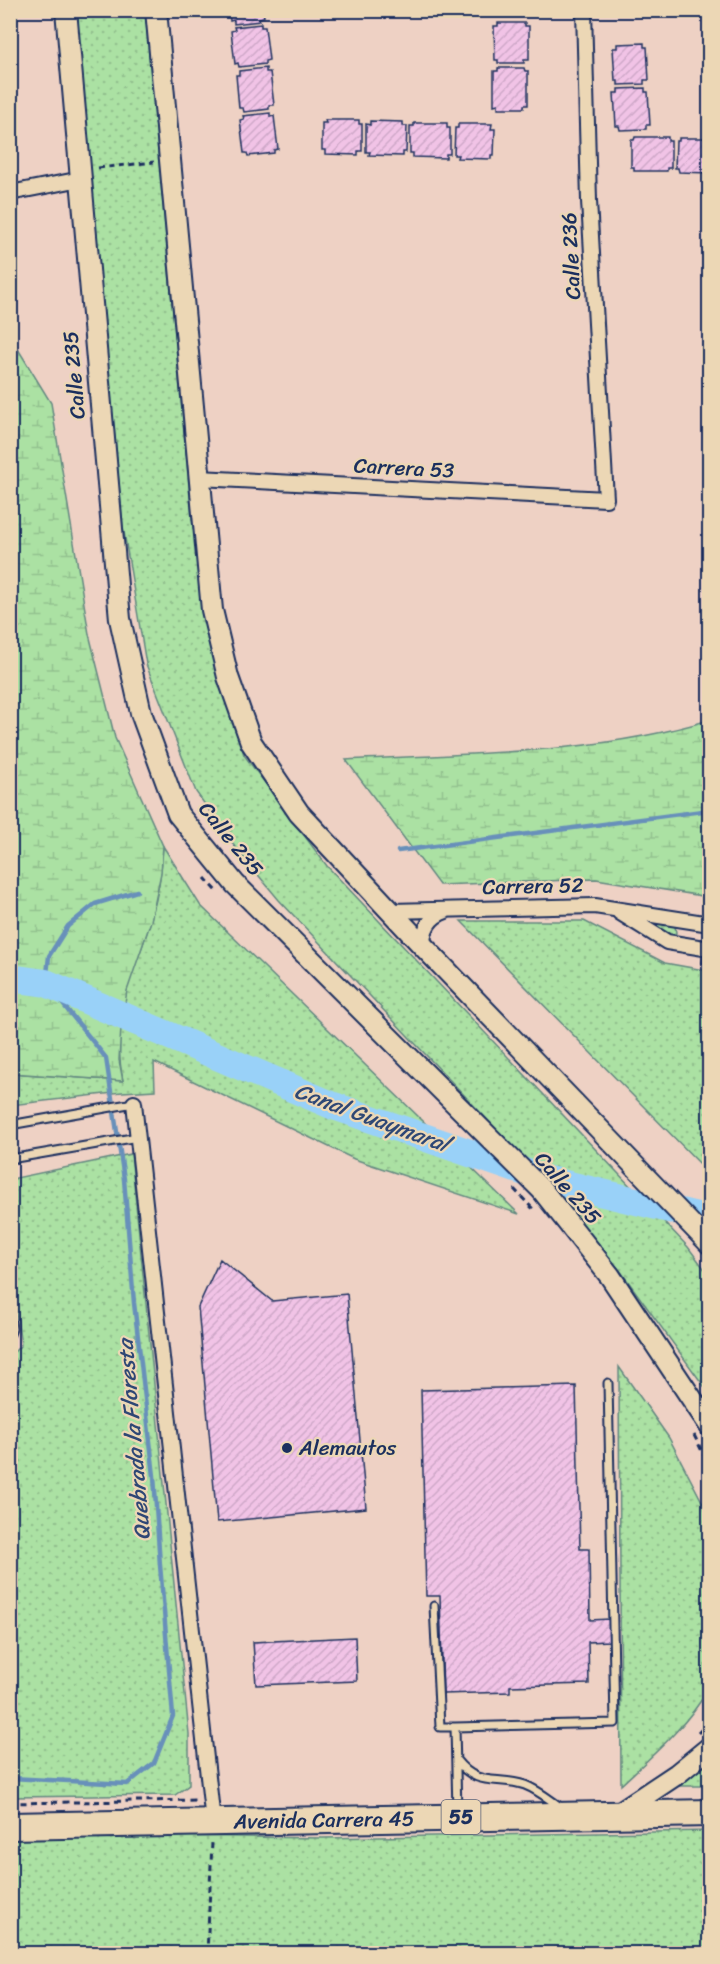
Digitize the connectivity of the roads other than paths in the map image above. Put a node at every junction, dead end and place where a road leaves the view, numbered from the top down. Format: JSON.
{"nodes":[{"id":1,"x":66,"y":10,"type":"edge"},
{"id":2,"x":156,"y":10,"type":"edge"},
{"id":3,"x":584,"y":10,"type":"edge"},
{"id":4,"x":85,"y":174,"type":"junction"},
{"id":5,"x":10,"y":193,"type":"edge"},
{"id":6,"x":199,"y":478,"type":"junction"},
{"id":7,"x":606,"y":499,"type":"joint"},
{"id":8,"x":452,"y":909,"type":"junction"},
{"id":9,"x":615,"y":909,"type":"junction"},
{"id":10,"x":390,"y":911,"type":"junction"},
{"id":11,"x":671,"y":918,"type":"junction"},
{"id":12,"x":710,"y":924,"type":"edge"},
{"id":13,"x":668,"y":942,"type":"junction"},
{"id":14,"x":423,"y":946,"type":"junction"},
{"id":15,"x":710,"y":949,"type":"edge"},
{"id":16,"x":134,"y":1103,"type":"joint"},
{"id":17,"x":10,"y":1125,"type":"edge"},
{"id":18,"x":138,"y":1137,"type":"junction"},
{"id":19,"x":10,"y":1159,"type":"edge"},
{"id":20,"x":710,"y":1244,"type":"edge"},
{"id":21,"x":10,"y":1314,"type":"edge"},
{"id":22,"x":10,"y":1334,"type":"edge"},
{"id":23,"x":608,"y":1383,"type":"dead end"},
{"id":24,"x":710,"y":1426,"type":"edge"},
{"id":25,"x":434,"y":1606,"type":"dead end"},
{"id":26,"x":455,"y":1727,"type":"junction"},
{"id":27,"x":710,"y":1747,"type":"edge"},
{"id":28,"x":455,"y":1760,"type":"junction"},
{"id":29,"x":710,"y":1813,"type":"edge"},
{"id":30,"x":617,"y":1814,"type":"junction"},
{"id":31,"x":575,"y":1815,"type":"junction"},
{"id":32,"x":458,"y":1817,"type":"junction"},
{"id":33,"x":213,"y":1822,"type":"junction"},
{"id":34,"x":10,"y":1826,"type":"edge"}],
"edges":[{"from":1,"to":4,"type":"main road","name":"Calle 235"},
{"from":2,"to":6,"type":"main road"},
{"from":3,"to":7,"type":"street","name":"Calle 236"},
{"from":4,"to":5,"type":"street"},
{"from":4,"to":24,"type":"main road","name":"Calle 235"},
{"from":6,"to":7,"type":"street","name":"Carrera 53"},
{"from":6,"to":10,"type":"main road"},
{"from":8,"to":9,"type":"street","name":"Carrera 52"},
{"from":8,"to":10,"type":"street","name":"Carrera 52"},
{"from":8,"to":14,"type":"street"},
{"from":9,"to":11,"type":"street","name":"Carrera 52"},
{"from":9,"to":13,"type":"street","name":"Carrera 52"},
{"from":10,"to":14,"type":"main road"},
{"from":11,"to":12,"type":"street","name":"Carrera 52"},
{"from":11,"to":13,"type":"street"},
{"from":13,"to":15,"type":"street","name":"Carrera 52"},
{"from":14,"to":20,"type":"main road"},
{"from":16,"to":17,"type":"lane"},
{"from":16,"to":18,"type":"street"},
{"from":18,"to":19,"type":"lane"},
{"from":18,"to":33,"type":"street"},
{"from":21,"to":22,"type":"lane"},
{"from":23,"to":26,"type":"lane"},
{"from":25,"to":26,"type":"lane"},
{"from":26,"to":28,"type":"lane"},
{"from":27,"to":30,"type":"main road"},
{"from":28,"to":31,"type":"lane"},
{"from":28,"to":32,"type":"lane"},
{"from":29,"to":30,"type":"highway","name":"Avenida Carrera 45","number":"55"},
{"from":30,"to":31,"type":"highway","name":"Avenida Carrera 45","number":"55"},
{"from":31,"to":32,"type":"highway","name":"Avenida Carrera 45","number":"55"},
{"from":32,"to":33,"type":"highway","name":"Avenida Carrera 45","number":"55"},
{"from":33,"to":34,"type":"highway","name":"Avenida Carrera 45","number":"55"}]}
